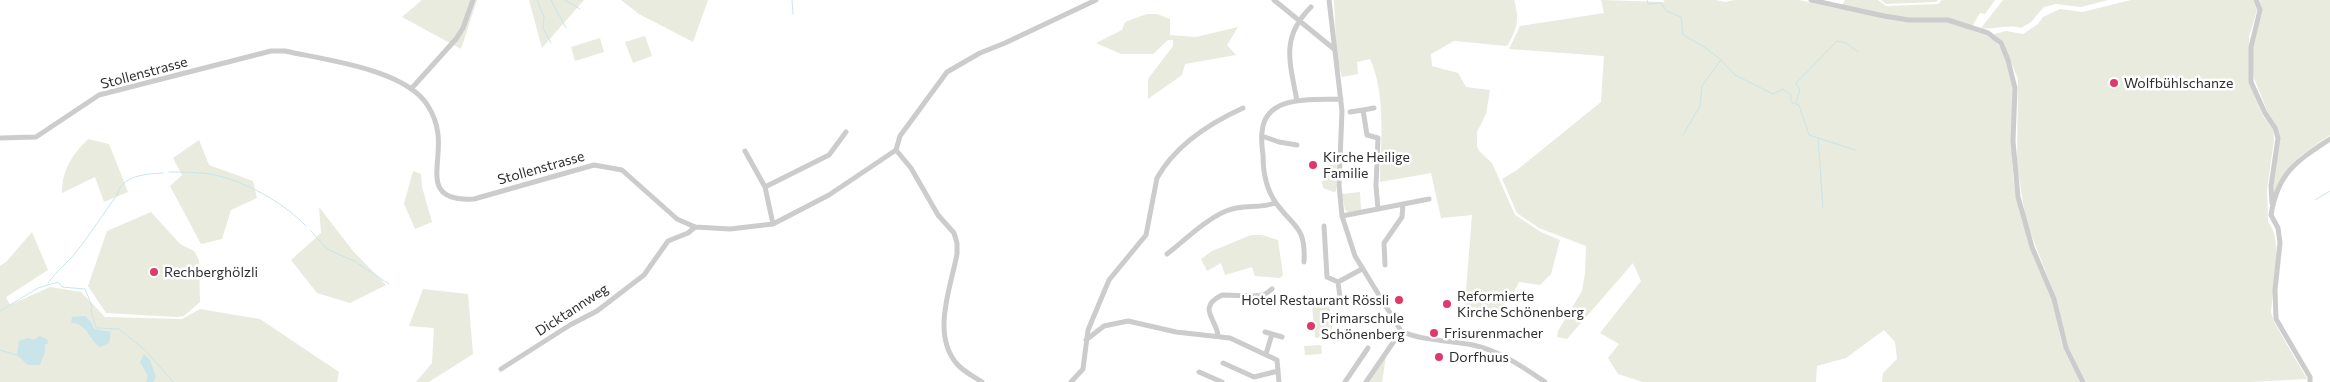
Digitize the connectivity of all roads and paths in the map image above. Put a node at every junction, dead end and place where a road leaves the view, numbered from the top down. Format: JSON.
{"nodes":[{"id":1,"x":472,"y":0,"type":"edge"},
{"id":2,"x":1096,"y":0,"type":"edge"},
{"id":3,"x":1274,"y":0,"type":"edge"},
{"id":4,"x":1329,"y":0,"type":"edge"},
{"id":5,"x":1811,"y":0,"type":"edge"},
{"id":6,"x":2256,"y":0,"type":"edge"},
{"id":7,"x":1310,"y":7,"type":"dead end"},
{"id":8,"x":1298,"y":20,"type":"junction"},
{"id":9,"x":1334,"y":49,"type":"junction"},
{"id":10,"x":412,"y":88,"type":"junction"},
{"id":11,"x":1341,"y":99,"type":"junction"},
{"id":12,"x":1298,"y":101,"type":"junction"},
{"id":13,"x":1243,"y":108,"type":"dead end"},
{"id":14,"x":1374,"y":108,"type":"dead end"},
{"id":15,"x":1363,"y":110,"type":"junction"},
{"id":16,"x":1350,"y":112,"type":"dead end"},
{"id":17,"x":846,"y":132,"type":"dead end"},
{"id":18,"x":1262,"y":136,"type":"junction"},
{"id":19,"x":0,"y":138,"type":"edge"},
{"id":20,"x":2330,"y":139,"type":"edge"},
{"id":21,"x":1297,"y":145,"type":"dead end"},
{"id":22,"x":896,"y":150,"type":"junction"},
{"id":23,"x":745,"y":151,"type":"dead end"},
{"id":24,"x":765,"y":187,"type":"junction"},
{"id":25,"x":1429,"y":199,"type":"dead end"},
{"id":26,"x":1275,"y":203,"type":"junction"},
{"id":27,"x":1403,"y":204,"type":"junction"},
{"id":28,"x":2272,"y":206,"type":"junction"},
{"id":29,"x":1378,"y":209,"type":"junction"},
{"id":30,"x":1342,"y":216,"type":"junction"},
{"id":31,"x":773,"y":224,"type":"junction"},
{"id":32,"x":1324,"y":226,"type":"dead end"},
{"id":33,"x":695,"y":227,"type":"junction"},
{"id":34,"x":1167,"y":254,"type":"dead end"},
{"id":35,"x":1304,"y":262,"type":"dead end"},
{"id":36,"x":1385,"y":265,"type":"dead end"},
{"id":37,"x":1362,"y":269,"type":"junction"},
{"id":38,"x":1338,"y":282,"type":"junction"},
{"id":39,"x":1272,"y":289,"type":"dead end"},
{"id":40,"x":1340,"y":297,"type":"dead end"},
{"id":41,"x":1400,"y":331,"type":"junction"},
{"id":42,"x":1265,"y":332,"type":"dead end"},
{"id":43,"x":1272,"y":334,"type":"junction"},
{"id":44,"x":1218,"y":336,"type":"junction"},
{"id":45,"x":1282,"y":337,"type":"dead end"},
{"id":46,"x":1086,"y":340,"type":"junction"},
{"id":47,"x":1368,"y":348,"type":"dead end"},
{"id":48,"x":1266,"y":354,"type":"junction"},
{"id":49,"x":1223,"y":363,"type":"dead end"},
{"id":50,"x":501,"y":369,"type":"dead end"},
{"id":51,"x":1278,"y":371,"type":"junction"},
{"id":52,"x":1199,"y":372,"type":"dead end"},
{"id":53,"x":982,"y":382,"type":"edge"},
{"id":54,"x":1071,"y":382,"type":"edge"},
{"id":55,"x":1222,"y":382,"type":"edge"},
{"id":56,"x":1279,"y":382,"type":"edge"},
{"id":57,"x":1345,"y":382,"type":"edge"},
{"id":58,"x":1366,"y":382,"type":"edge"},
{"id":59,"x":1545,"y":382,"type":"edge"},
{"id":60,"x":2083,"y":382,"type":"edge"},
{"id":61,"x":2310,"y":382,"type":"edge"}],
"edges":[{"from":1,"to":10,"type":"street"},
{"from":2,"to":22,"type":"street"},
{"from":3,"to":8,"type":"street"},
{"from":4,"to":9,"type":"street"},
{"from":5,"to":60,"type":"street"},
{"from":6,"to":28,"type":"street"},
{"from":7,"to":8,"type":"street"},
{"from":8,"to":9,"type":"street"},
{"from":8,"to":12,"type":"street"},
{"from":9,"to":11,"type":"street"},
{"from":10,"to":19,"type":"street","name":"Stollenstrasse"},
{"from":10,"to":33,"type":"street","name":"Stollenstrasse"},
{"from":11,"to":12,"type":"street"},
{"from":11,"to":30,"type":"street"},
{"from":12,"to":18,"type":"street"},
{"from":13,"to":46,"type":"street"},
{"from":14,"to":15,"type":"street"},
{"from":15,"to":16,"type":"street"},
{"from":15,"to":29,"type":"street"},
{"from":17,"to":24,"type":"street"},
{"from":18,"to":21,"type":"street"},
{"from":18,"to":26,"type":"street"},
{"from":20,"to":28,"type":"street"},
{"from":22,"to":31,"type":"street","name":"Stollenstrasse"},
{"from":22,"to":53,"type":"street"},
{"from":23,"to":24,"type":"street"},
{"from":24,"to":31,"type":"street"},
{"from":25,"to":27,"type":"street"},
{"from":26,"to":34,"type":"street"},
{"from":26,"to":35,"type":"street"},
{"from":27,"to":29,"type":"street"},
{"from":27,"to":36,"type":"street"},
{"from":28,"to":61,"type":"street"},
{"from":29,"to":30,"type":"street"},
{"from":30,"to":37,"type":"street"},
{"from":31,"to":33,"type":"street","name":"Stollenstrasse"},
{"from":32,"to":38,"type":"street"},
{"from":33,"to":50,"type":"street","name":"Dicktannweg"},
{"from":37,"to":38,"type":"street"},
{"from":37,"to":41,"type":"street"},
{"from":38,"to":40,"type":"street"},
{"from":39,"to":44,"type":"street"},
{"from":41,"to":58,"type":"street"},
{"from":41,"to":59,"type":"street"},
{"from":42,"to":43,"type":"street"},
{"from":43,"to":45,"type":"street"},
{"from":43,"to":48,"type":"street"},
{"from":44,"to":46,"type":"street"},
{"from":44,"to":48,"type":"street"},
{"from":46,"to":54,"type":"street"},
{"from":47,"to":57,"type":"street"},
{"from":48,"to":51,"type":"street"},
{"from":49,"to":51,"type":"street"},
{"from":51,"to":56,"type":"street"},
{"from":52,"to":55,"type":"street"}]}
